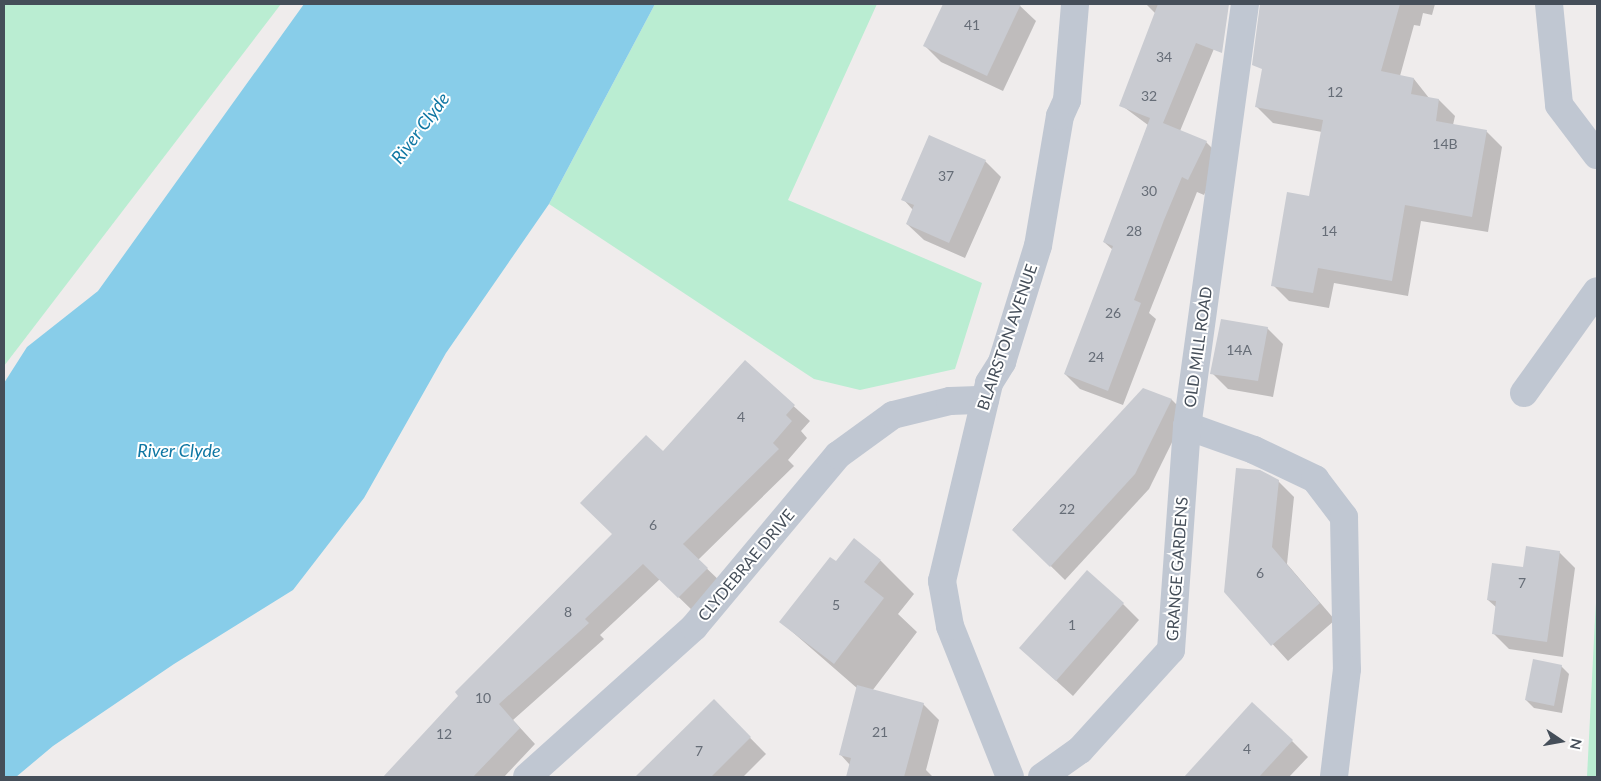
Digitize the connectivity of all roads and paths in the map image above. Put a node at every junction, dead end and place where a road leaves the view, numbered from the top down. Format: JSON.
{"nodes":[{"id":1,"x":1075,"y":4,"type":"edge"},
{"id":2,"x":1245,"y":4,"type":"edge"},
{"id":3,"x":1549,"y":4,"type":"edge"},
{"id":4,"x":1597,"y":155,"type":"edge"},
{"id":5,"x":1597,"y":292,"type":"edge"},
{"id":6,"x":1524,"y":393,"type":"dead end"},
{"id":7,"x":984,"y":400,"type":"junction"},
{"id":8,"x":1187,"y":426,"type":"junction"},
{"id":9,"x":527,"y":777,"type":"edge"},
{"id":10,"x":1010,"y":777,"type":"edge"},
{"id":11,"x":1042,"y":777,"type":"edge"},
{"id":12,"x":1334,"y":777,"type":"edge"}],
"edges":[{"from":1,"to":7,"type":"street","name":"BLAIRSTON AVENUE"},
{"from":2,"to":8,"type":"street","name":"OLD MILL ROAD"},
{"from":3,"to":4,"type":"street"},
{"from":5,"to":6,"type":"street"},
{"from":7,"to":9,"type":"street","name":"CLYDEBRAE DRIVE"},
{"from":7,"to":10,"type":"street","name":"BLAIRSTON AVENUE"},
{"from":8,"to":11,"type":"street","name":"GRANGE GARDENS"},
{"from":8,"to":12,"type":"street","name":"OLD MILL ROAD"}]}
